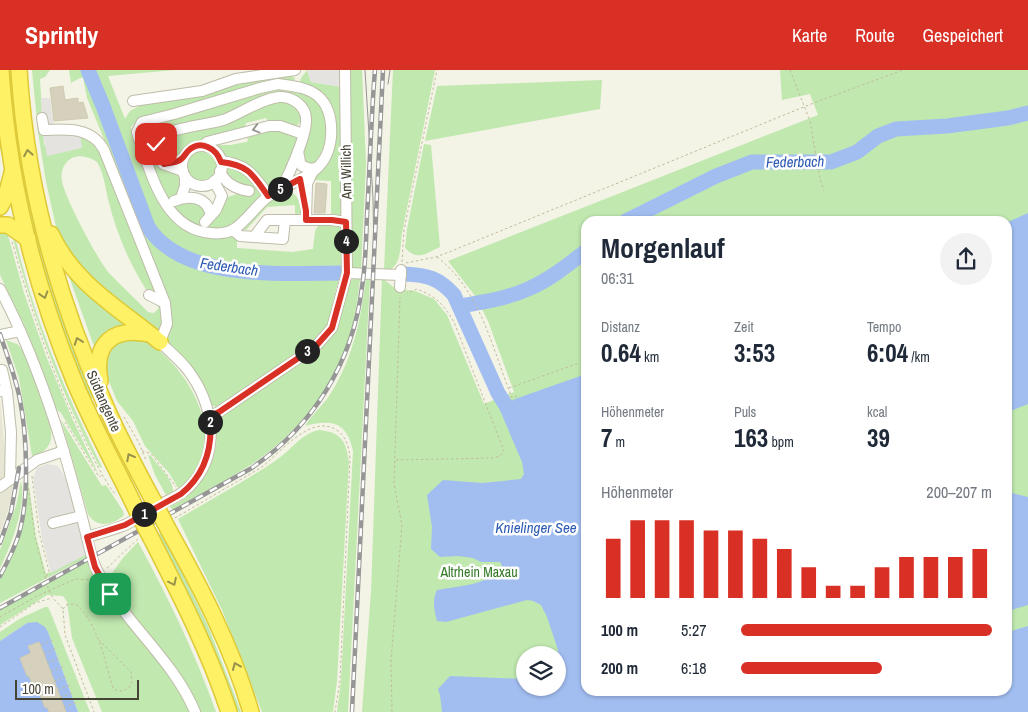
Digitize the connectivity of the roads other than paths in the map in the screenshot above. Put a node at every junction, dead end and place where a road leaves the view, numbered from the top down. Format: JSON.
{"nodes":[{"id":1,"x":1,"y":70,"type":"edge"},
{"id":2,"x":19,"y":70,"type":"edge"},
{"id":3,"x":297,"y":70,"type":"edge"},
{"id":4,"x":344,"y":70,"type":"edge"},
{"id":5,"x":296,"y":86,"type":"junction"},
{"id":6,"x":133,"y":101,"type":"dead end"},
{"id":7,"x":42,"y":118,"type":"dead end"},
{"id":8,"x":303,"y":134,"type":"junction"},
{"id":9,"x":204,"y":146,"type":"junction"},
{"id":10,"x":298,"y":150,"type":"junction"},
{"id":11,"x":184,"y":158,"type":"junction"},
{"id":12,"x":293,"y":161,"type":"junction"},
{"id":13,"x":164,"y":164,"type":"junction"},
{"id":14,"x":221,"y":166,"type":"junction"},
{"id":15,"x":13,"y":169,"type":"junction"},
{"id":16,"x":316,"y":170,"type":"junction"},
{"id":17,"x":184,"y":174,"type":"junction"},
{"id":18,"x":298,"y":180,"type":"junction"},
{"id":19,"x":214,"y":181,"type":"junction"},
{"id":20,"x":281,"y":189,"type":"junction"},
{"id":21,"x":222,"y":196,"type":"junction"},
{"id":22,"x":268,"y":196,"type":"junction"},
{"id":23,"x":37,"y":201,"type":"junction"},
{"id":24,"x":0,"y":207,"type":"edge"},
{"id":25,"x":306,"y":216,"type":"junction"},
{"id":26,"x":285,"y":220,"type":"junction"},
{"id":27,"x":346,"y":222,"type":"junction"},
{"id":28,"x":0,"y":226,"type":"edge"},
{"id":29,"x":234,"y":230,"type":"junction"},
{"id":30,"x":254,"y":237,"type":"junction"},
{"id":31,"x":28,"y":239,"type":"junction"},
{"id":32,"x":347,"y":273,"type":"junction"},
{"id":33,"x":0,"y":289,"type":"edge"},
{"id":34,"x":400,"y":289,"type":"road end"},
{"id":35,"x":149,"y":295,"type":"dead end"},
{"id":36,"x":165,"y":303,"type":"junction"},
{"id":37,"x":20,"y":331,"type":"junction"},
{"id":38,"x":0,"y":335,"type":"edge"},
{"id":39,"x":154,"y":338,"type":"junction"},
{"id":40,"x":0,"y":370,"type":"edge"},
{"id":41,"x":3,"y":392,"type":"edge"},
{"id":42,"x":104,"y":402,"type":"junction"},
{"id":43,"x":210,"y":416,"type":"junction"},
{"id":44,"x":64,"y":451,"type":"junction"},
{"id":45,"x":10,"y":480,"type":"junction"},
{"id":46,"x":0,"y":487,"type":"edge"},
{"id":47,"x":81,"y":516,"type":"junction"},
{"id":48,"x":53,"y":523,"type":"dead end"},
{"id":49,"x":87,"y":537,"type":"junction"},
{"id":50,"x":195,"y":712,"type":"edge"},
{"id":51,"x":229,"y":712,"type":"edge"},
{"id":52,"x":251,"y":712,"type":"edge"}],
"edges":[{"from":1,"to":15,"type":"highway","name":"Südtangente"},
{"from":23,"to":2,"type":"highway","name":"Südtangente","one_way":true},
{"from":3,"to":5,"type":"street"},
{"from":3,"to":6,"type":"street"},
{"from":4,"to":27,"type":"street","name":"Am Willich"},
{"from":5,"to":16,"type":"street"},
{"from":5,"to":29,"type":"street"},
{"from":7,"to":36,"type":"street"},
{"from":8,"to":9,"type":"street","one_way":true},
{"from":8,"to":10,"type":"street"},
{"from":8,"to":13,"type":"street"},
{"from":9,"to":11,"type":"street"},
{"from":9,"to":14,"type":"street"},
{"from":10,"to":12,"type":"street"},
{"from":10,"to":16,"type":"street"},
{"from":10,"to":18,"type":"street"},
{"from":11,"to":13,"type":"street"},
{"from":11,"to":17,"type":"street"},
{"from":12,"to":18,"type":"street"},
{"from":12,"to":20,"type":"street"},
{"from":13,"to":17,"type":"street"},
{"from":14,"to":19,"type":"street"},
{"from":14,"to":21,"type":"street"},
{"from":14,"to":22,"type":"street"},
{"from":15,"to":24,"type":"highway"},
{"from":15,"to":31,"type":"highway","name":"Südtangente"},
{"from":16,"to":18,"type":"street"},
{"from":16,"to":25,"type":"street"},
{"from":17,"to":19,"type":"street"},
{"from":17,"to":21,"type":"street"},
{"from":18,"to":20,"type":"street"},
{"from":18,"to":25,"type":"street"},
{"from":19,"to":21,"type":"street"},
{"from":20,"to":22,"type":"street"},
{"from":22,"to":29,"type":"street"},
{"from":23,"to":39,"type":"highway"},
{"from":42,"to":23,"type":"highway","name":"Südtangente","one_way":true},
{"from":25,"to":26,"type":"street"},
{"from":25,"to":27,"type":"street"},
{"from":26,"to":30,"type":"street"},
{"from":26,"to":30,"type":"street"},
{"from":27,"to":32,"type":"street","name":"Am Willich"},
{"from":28,"to":31,"type":"highway"},
{"from":29,"to":30,"type":"street"},
{"from":31,"to":51,"type":"highway","name":"Südtangente","one_way":true,"bridge":true},
{"from":32,"to":34,"type":"street"},
{"from":32,"to":43,"type":"street","name":"Am Willich"},
{"from":33,"to":37,"type":"street"},
{"from":35,"to":36,"type":"street"},
{"from":36,"to":39,"type":"street"},
{"from":37,"to":38,"type":"street"},
{"from":37,"to":44,"type":"street"},
{"from":39,"to":42,"type":"highway"},
{"from":39,"to":43,"type":"street"},
{"from":40,"to":41,"type":"street"},
{"from":41,"to":45,"type":"street"},
{"from":52,"to":42,"type":"highway","name":"Südtangente","one_way":true,"bridge":true},
{"from":43,"to":49,"type":"street"},
{"from":44,"to":45,"type":"street"},
{"from":44,"to":47,"type":"street"},
{"from":45,"to":46,"type":"street"},
{"from":47,"to":48,"type":"street"},
{"from":47,"to":49,"type":"street"},
{"from":49,"to":50,"type":"street"}]}
